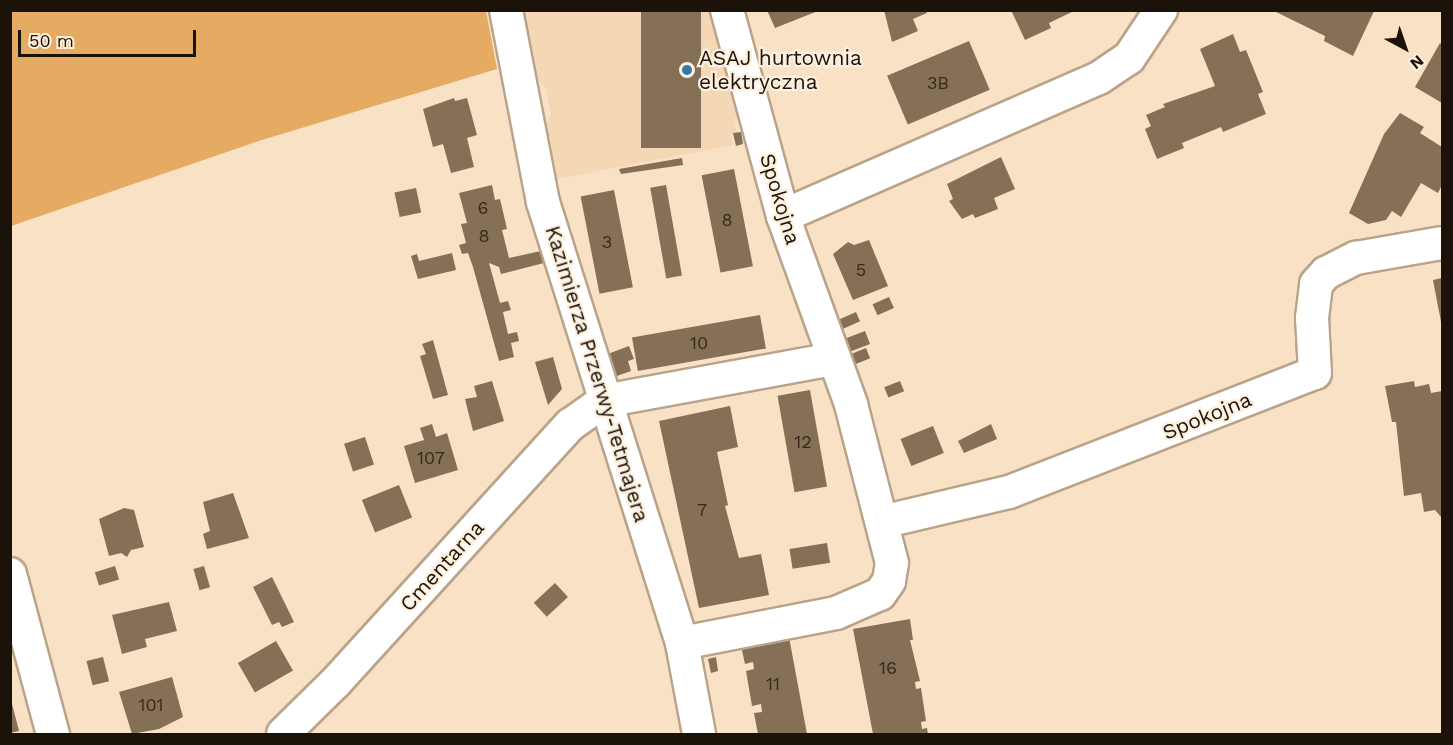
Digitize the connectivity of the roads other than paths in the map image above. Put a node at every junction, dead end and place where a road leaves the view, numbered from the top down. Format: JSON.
{"nodes":[{"id":1,"x":506,"y":10,"type":"edge"},
{"id":2,"x":727,"y":10,"type":"edge"},
{"id":3,"x":1161,"y":10,"type":"edge"},
{"id":4,"x":783,"y":216,"type":"junction"},
{"id":5,"x":1443,"y":243,"type":"edge"},
{"id":6,"x":832,"y":359,"type":"junction"},
{"id":7,"x":604,"y":400,"type":"junction"},
{"id":8,"x":882,"y":522,"type":"junction"},
{"id":9,"x":10,"y":574,"type":"edge"},
{"id":10,"x":682,"y":643,"type":"junction"},
{"id":11,"x":53,"y":735,"type":"edge"},
{"id":12,"x":283,"y":735,"type":"edge"},
{"id":13,"x":699,"y":735,"type":"edge"}],
"edges":[{"from":1,"to":7,"type":"street","name":"Kazimierza Przerwy-Tetmajera"},
{"from":2,"to":4,"type":"street","name":"Spokojna"},
{"from":3,"to":4,"type":"street"},
{"from":4,"to":6,"type":"street","name":"Spokojna"},
{"from":5,"to":8,"type":"street","name":"Spokojna"},
{"from":6,"to":7,"type":"street"},
{"from":6,"to":8,"type":"street","name":"Spokojna"},
{"from":7,"to":10,"type":"street","name":"Kazimierza Przerwy-Tetmajera"},
{"from":7,"to":12,"type":"street","name":"Cmentarna"},
{"from":8,"to":10,"type":"street","name":"Spokojna"},
{"from":9,"to":11,"type":"street"},
{"from":10,"to":13,"type":"street","name":"Kazimierza Przerwy-Tetmajera"}]}
